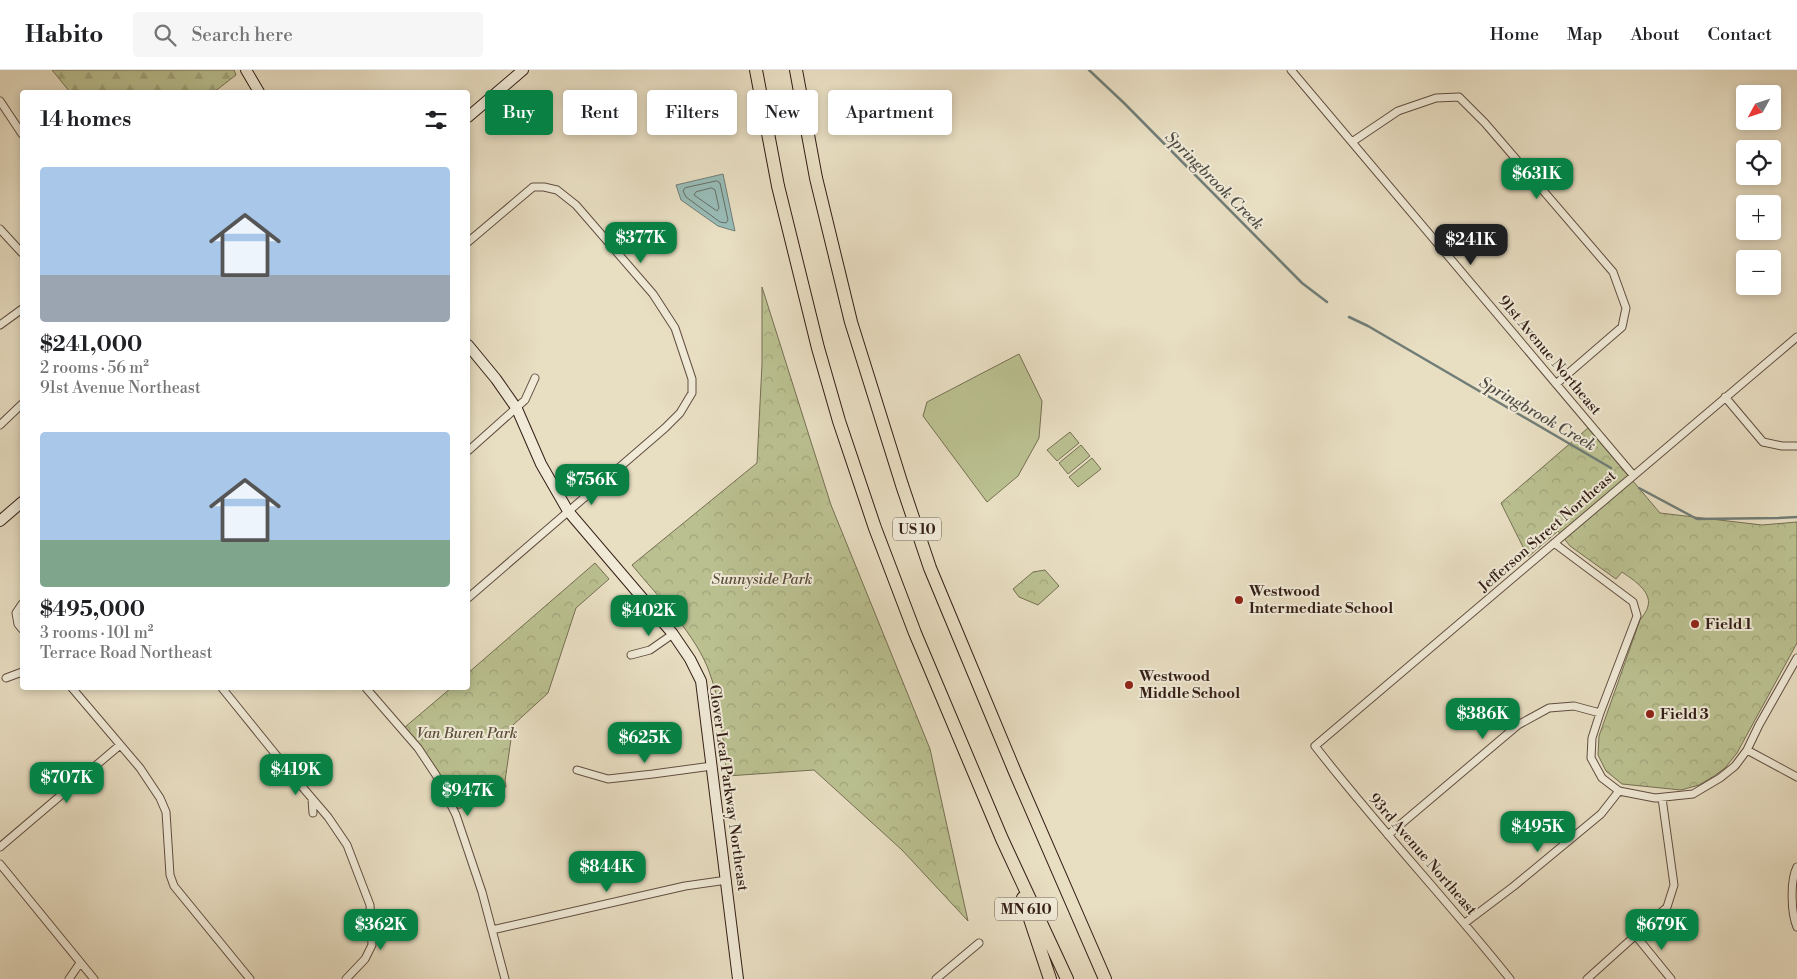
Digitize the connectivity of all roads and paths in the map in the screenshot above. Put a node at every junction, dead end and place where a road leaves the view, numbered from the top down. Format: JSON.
{"nodes":[{"id":1,"x":246,"y":70,"type":"edge"},
{"id":2,"x":523,"y":70,"type":"edge"},
{"id":3,"x":756,"y":70,"type":"edge"},
{"id":4,"x":796,"y":70,"type":"edge"},
{"id":5,"x":1291,"y":70,"type":"edge"},
{"id":6,"x":258,"y":90,"type":"edge"},
{"id":7,"x":0,"y":101,"type":"edge"},
{"id":8,"x":470,"y":115,"type":"edge"},
{"id":9,"x":20,"y":131,"type":"edge"},
{"id":10,"x":1352,"y":142,"type":"junction"},
{"id":11,"x":0,"y":229,"type":"edge"},
{"id":12,"x":470,"y":240,"type":"edge"},
{"id":13,"x":20,"y":251,"type":"edge"},
{"id":14,"x":20,"y":311,"type":"edge"},
{"id":15,"x":0,"y":326,"type":"edge"},
{"id":16,"x":1797,"y":337,"type":"edge"},
{"id":17,"x":470,"y":347,"type":"edge"},
{"id":18,"x":535,"y":378,"type":"dead end"},
{"id":19,"x":1556,"y":384,"type":"junction"},
{"id":20,"x":1725,"y":397,"type":"junction"},
{"id":21,"x":20,"y":406,"type":"edge"},
{"id":22,"x":517,"y":409,"type":"junction"},
{"id":23,"x":0,"y":425,"type":"edge"},
{"id":24,"x":1797,"y":446,"type":"edge"},
{"id":25,"x":470,"y":449,"type":"edge"},
{"id":26,"x":1633,"y":475,"type":"junction"},
{"id":27,"x":20,"y":504,"type":"edge"},
{"id":28,"x":568,"y":511,"type":"junction"},
{"id":29,"x":0,"y":521,"type":"edge"},
{"id":30,"x":1554,"y":543,"type":"junction"},
{"id":31,"x":470,"y":596,"type":"edge"},
{"id":32,"x":20,"y":607,"type":"edge"},
{"id":33,"x":20,"y":626,"type":"edge"},
{"id":34,"x":673,"y":634,"type":"junction"},
{"id":35,"x":631,"y":655,"type":"dead end"},
{"id":36,"x":1797,"y":658,"type":"edge"},
{"id":37,"x":20,"y":673,"type":"edge"},
{"id":38,"x":6,"y":678,"type":"dead end"},
{"id":39,"x":74,"y":690,"type":"edge"},
{"id":40,"x":224,"y":690,"type":"edge"},
{"id":41,"x":368,"y":690,"type":"edge"},
{"id":42,"x":1600,"y":713,"type":"junction"},
{"id":43,"x":120,"y":745,"type":"junction"},
{"id":44,"x":1315,"y":746,"type":"joint"},
{"id":45,"x":1747,"y":750,"type":"junction"},
{"id":46,"x":712,"y":766,"type":"junction"},
{"id":47,"x":577,"y":770,"type":"dead end"},
{"id":48,"x":1797,"y":777,"type":"edge"},
{"id":49,"x":1619,"y":792,"type":"junction"},
{"id":50,"x":312,"y":798,"type":"junction"},
{"id":51,"x":1662,"y":798,"type":"junction"},
{"id":52,"x":313,"y":813,"type":"dead end"},
{"id":53,"x":1388,"y":835,"type":"junction"},
{"id":54,"x":1002,"y":839,"type":"junction"},
{"id":55,"x":0,"y":847,"type":"edge"},
{"id":56,"x":0,"y":864,"type":"edge"},
{"id":57,"x":1797,"y":867,"type":"edge"},
{"id":58,"x":727,"y":880,"type":"junction"},
{"id":59,"x":1465,"y":923,"type":"junction"},
{"id":60,"x":1797,"y":927,"type":"edge"},
{"id":61,"x":492,"y":930,"type":"junction"},
{"id":62,"x":1636,"y":936,"type":"junction"},
{"id":63,"x":979,"y":943,"type":"dead end"},
{"id":64,"x":80,"y":963,"type":"junction"},
{"id":65,"x":1103,"y":975,"type":"edge"},
{"id":66,"x":69,"y":979,"type":"edge"},
{"id":67,"x":94,"y":979,"type":"edge"},
{"id":68,"x":250,"y":979,"type":"edge"},
{"id":69,"x":346,"y":979,"type":"edge"},
{"id":70,"x":505,"y":979,"type":"edge"},
{"id":71,"x":738,"y":979,"type":"edge"},
{"id":72,"x":936,"y":979,"type":"edge"},
{"id":73,"x":1050,"y":979,"type":"edge"},
{"id":74,"x":1067,"y":979,"type":"edge"},
{"id":75,"x":1510,"y":979,"type":"edge"},
{"id":76,"x":1587,"y":979,"type":"edge"},
{"id":77,"x":1671,"y":979,"type":"edge"}],
"edges":[{"from":1,"to":6,"type":"street"},
{"from":2,"to":8,"type":"street"},
{"from":3,"to":54,"type":"highway","number":"US 10"},
{"from":4,"to":65,"type":"highway","number":"US 10"},
{"from":5,"to":10,"type":"street","name":"91st Avenue Northeast"},
{"from":7,"to":9,"type":"street"},
{"from":10,"to":19,"type":"street","name":"91st Avenue Northeast"},
{"from":10,"to":19,"type":"street"},
{"from":11,"to":13,"type":"street"},
{"from":12,"to":28,"type":"street"},
{"from":14,"to":15,"type":"street"},
{"from":16,"to":20,"type":"street","name":"Jefferson Street Northeast"},
{"from":17,"to":22,"type":"street","name":"Clover Leaf Parkway Northeast"},
{"from":18,"to":22,"type":"street"},
{"from":19,"to":26,"type":"street","name":"91st Avenue Northeast"},
{"from":20,"to":24,"type":"street"},
{"from":20,"to":26,"type":"street","name":"Jefferson Street Northeast"},
{"from":21,"to":23,"type":"street"},
{"from":22,"to":25,"type":"street"},
{"from":22,"to":28,"type":"street","name":"Clover Leaf Parkway Northeast"},
{"from":26,"to":30,"type":"street","name":"Jefferson Street Northeast"},
{"from":27,"to":29,"type":"street"},
{"from":28,"to":31,"type":"street"},
{"from":28,"to":34,"type":"street","name":"Clover Leaf Parkway Northeast"},
{"from":30,"to":42,"type":"street"},
{"from":30,"to":44,"type":"street","name":"Jefferson Street Northeast"},
{"from":32,"to":33,"type":"street"},
{"from":34,"to":35,"type":"street"},
{"from":34,"to":46,"type":"street","name":"Clover Leaf Parkway Northeast"},
{"from":36,"to":45,"type":"street"},
{"from":37,"to":38,"type":"street"},
{"from":39,"to":43,"type":"street"},
{"from":40,"to":50,"type":"street"},
{"from":41,"to":61,"type":"street"},
{"from":42,"to":49,"type":"street"},
{"from":42,"to":53,"type":"street"},
{"from":43,"to":55,"type":"street"},
{"from":43,"to":68,"type":"street"},
{"from":44,"to":53,"type":"street","name":"93rd Avenue Northeast"},
{"from":45,"to":48,"type":"street"},
{"from":45,"to":51,"type":"street"},
{"from":46,"to":47,"type":"street"},
{"from":46,"to":58,"type":"street","name":"Clover Leaf Parkway Northeast"},
{"from":49,"to":51,"type":"street"},
{"from":49,"to":59,"type":"street"},
{"from":50,"to":52,"type":"street"},
{"from":50,"to":69,"type":"street"},
{"from":51,"to":62,"type":"street"},
{"from":53,"to":59,"type":"street","name":"93rd Avenue Northeast"},
{"from":54,"to":73,"type":"highway","number":"MN 610"},
{"from":54,"to":74,"type":"highway","number":"US 10"},
{"from":56,"to":64,"type":"street"},
{"from":57,"to":60,"type":"street"},
{"from":58,"to":61,"type":"street"},
{"from":58,"to":71,"type":"street","name":"Clover Leaf Parkway Northeast"},
{"from":59,"to":75,"type":"street","name":"93rd Avenue Northeast"},
{"from":61,"to":70,"type":"street"},
{"from":62,"to":76,"type":"street"},
{"from":62,"to":77,"type":"street"},
{"from":63,"to":72,"type":"street"},
{"from":64,"to":66,"type":"street"},
{"from":64,"to":67,"type":"street"}]}
